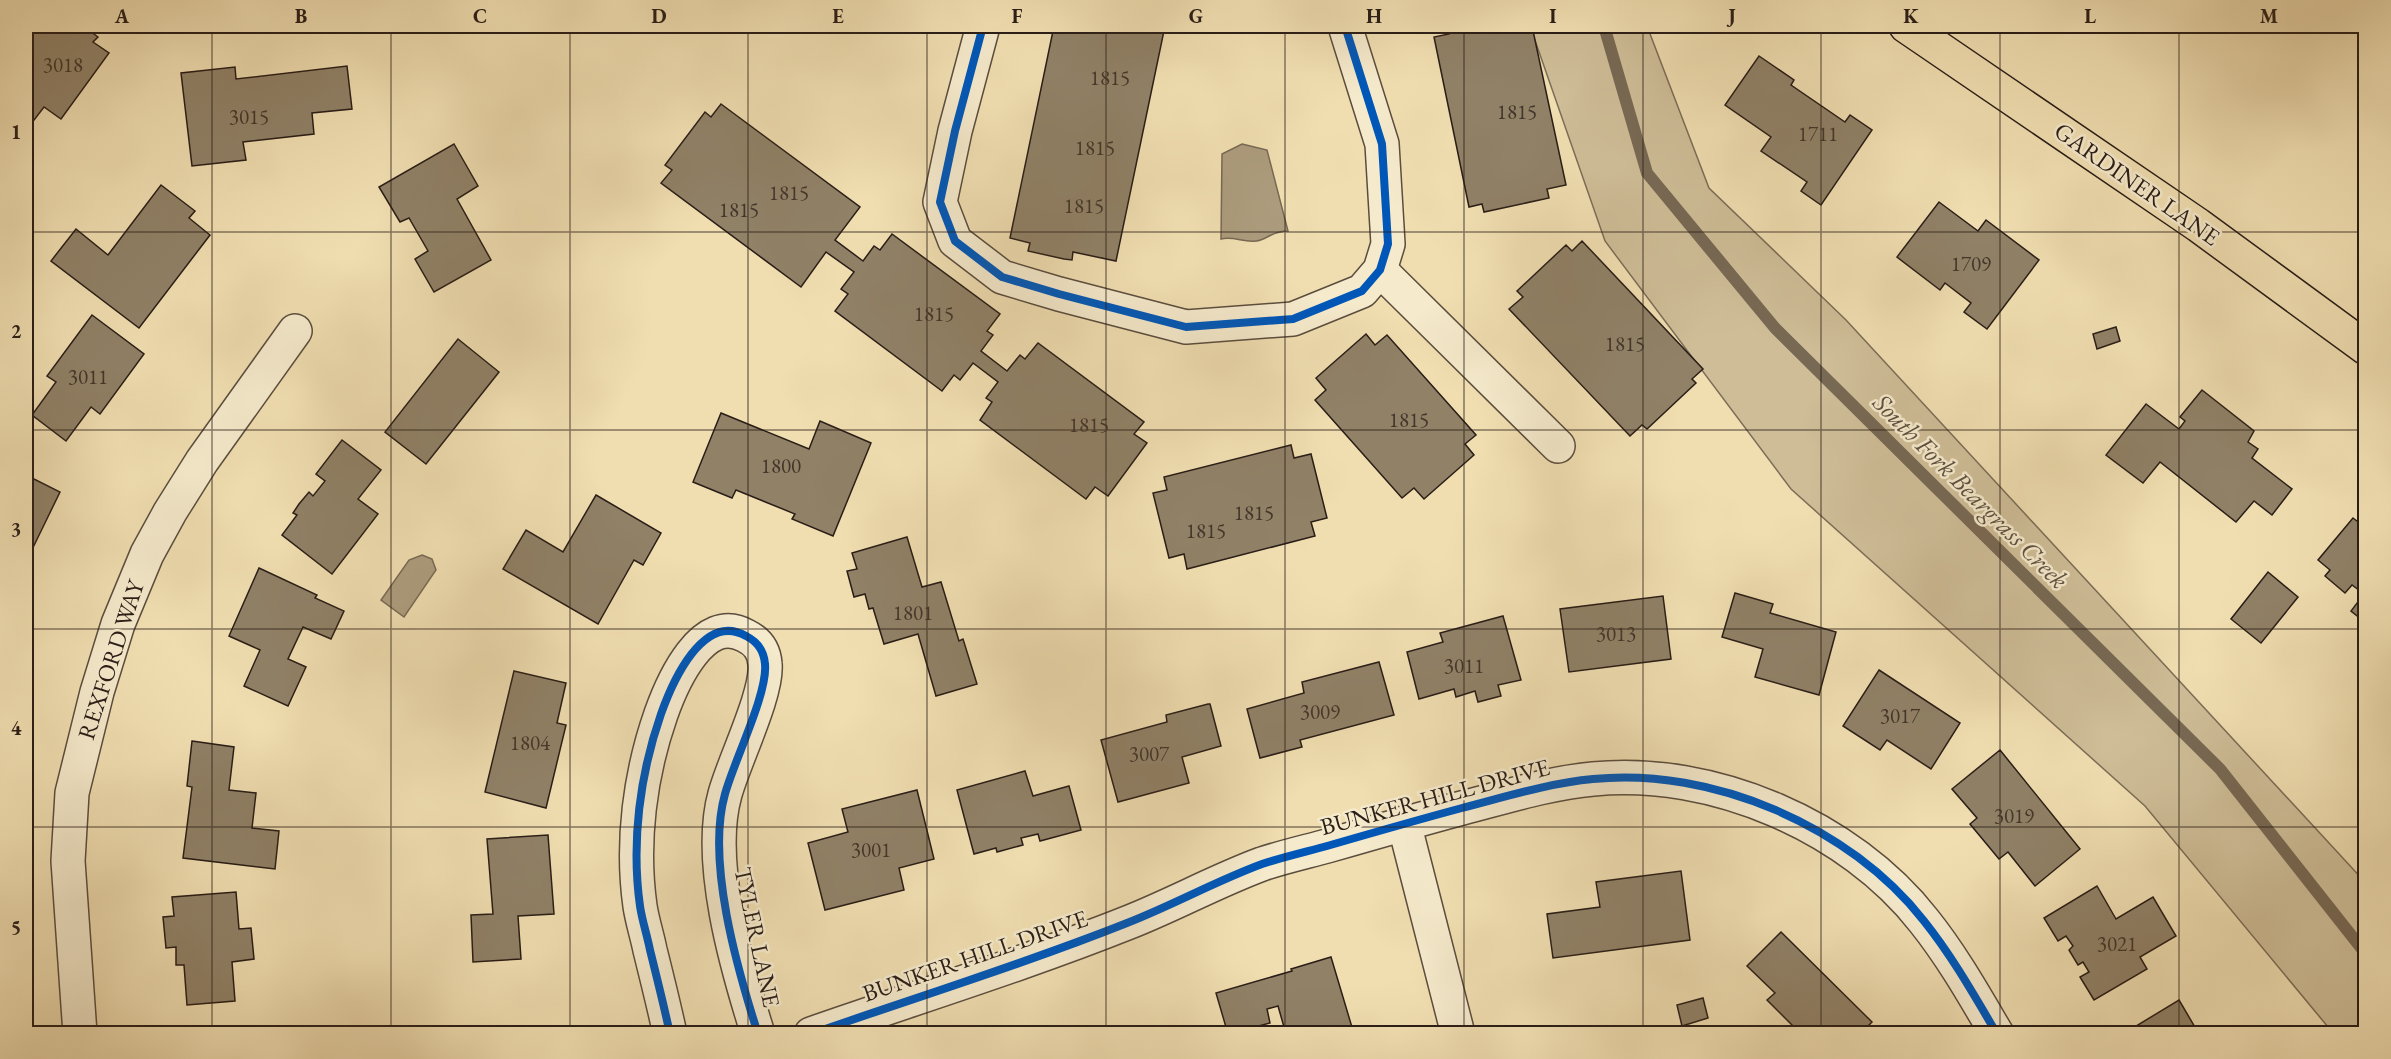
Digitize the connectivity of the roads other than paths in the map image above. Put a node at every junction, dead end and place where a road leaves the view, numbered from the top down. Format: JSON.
{"nodes":[{"id":1,"x":983,"y":26,"type":"edge"},
{"id":2,"x":1345,"y":26,"type":"edge"},
{"id":3,"x":1906,"y":26,"type":"edge"},
{"id":4,"x":1380,"y":270,"type":"junction"},
{"id":5,"x":295,"y":331,"type":"dead end"},
{"id":6,"x":2366,"y":348,"type":"edge"},
{"id":7,"x":1558,"y":446,"type":"dead end"},
{"id":8,"x":1404,"y":823,"type":"junction"},
{"id":9,"x":80,"y":1034,"type":"edge"},
{"id":10,"x":670,"y":1034,"type":"edge"},
{"id":11,"x":758,"y":1034,"type":"edge"},
{"id":12,"x":811,"y":1034,"type":"edge"},
{"id":13,"x":1458,"y":1034,"type":"edge"},
{"id":14,"x":1997,"y":1034,"type":"edge"}],
"edges":[{"from":1,"to":4,"type":"street"},
{"from":2,"to":4,"type":"street"},
{"from":3,"to":6,"type":"main road","name":"GARDINER LANE"},
{"from":4,"to":7,"type":"street"},
{"from":5,"to":9,"type":"street","name":"REXFORD WAY"},
{"from":8,"to":12,"type":"street","name":"BUNKER HILL DRIVE"},
{"from":8,"to":13,"type":"street"},
{"from":8,"to":14,"type":"street","name":"BUNKER HILL DRIVE"},
{"from":10,"to":11,"type":"street","name":"TYLER LANE"}]}
